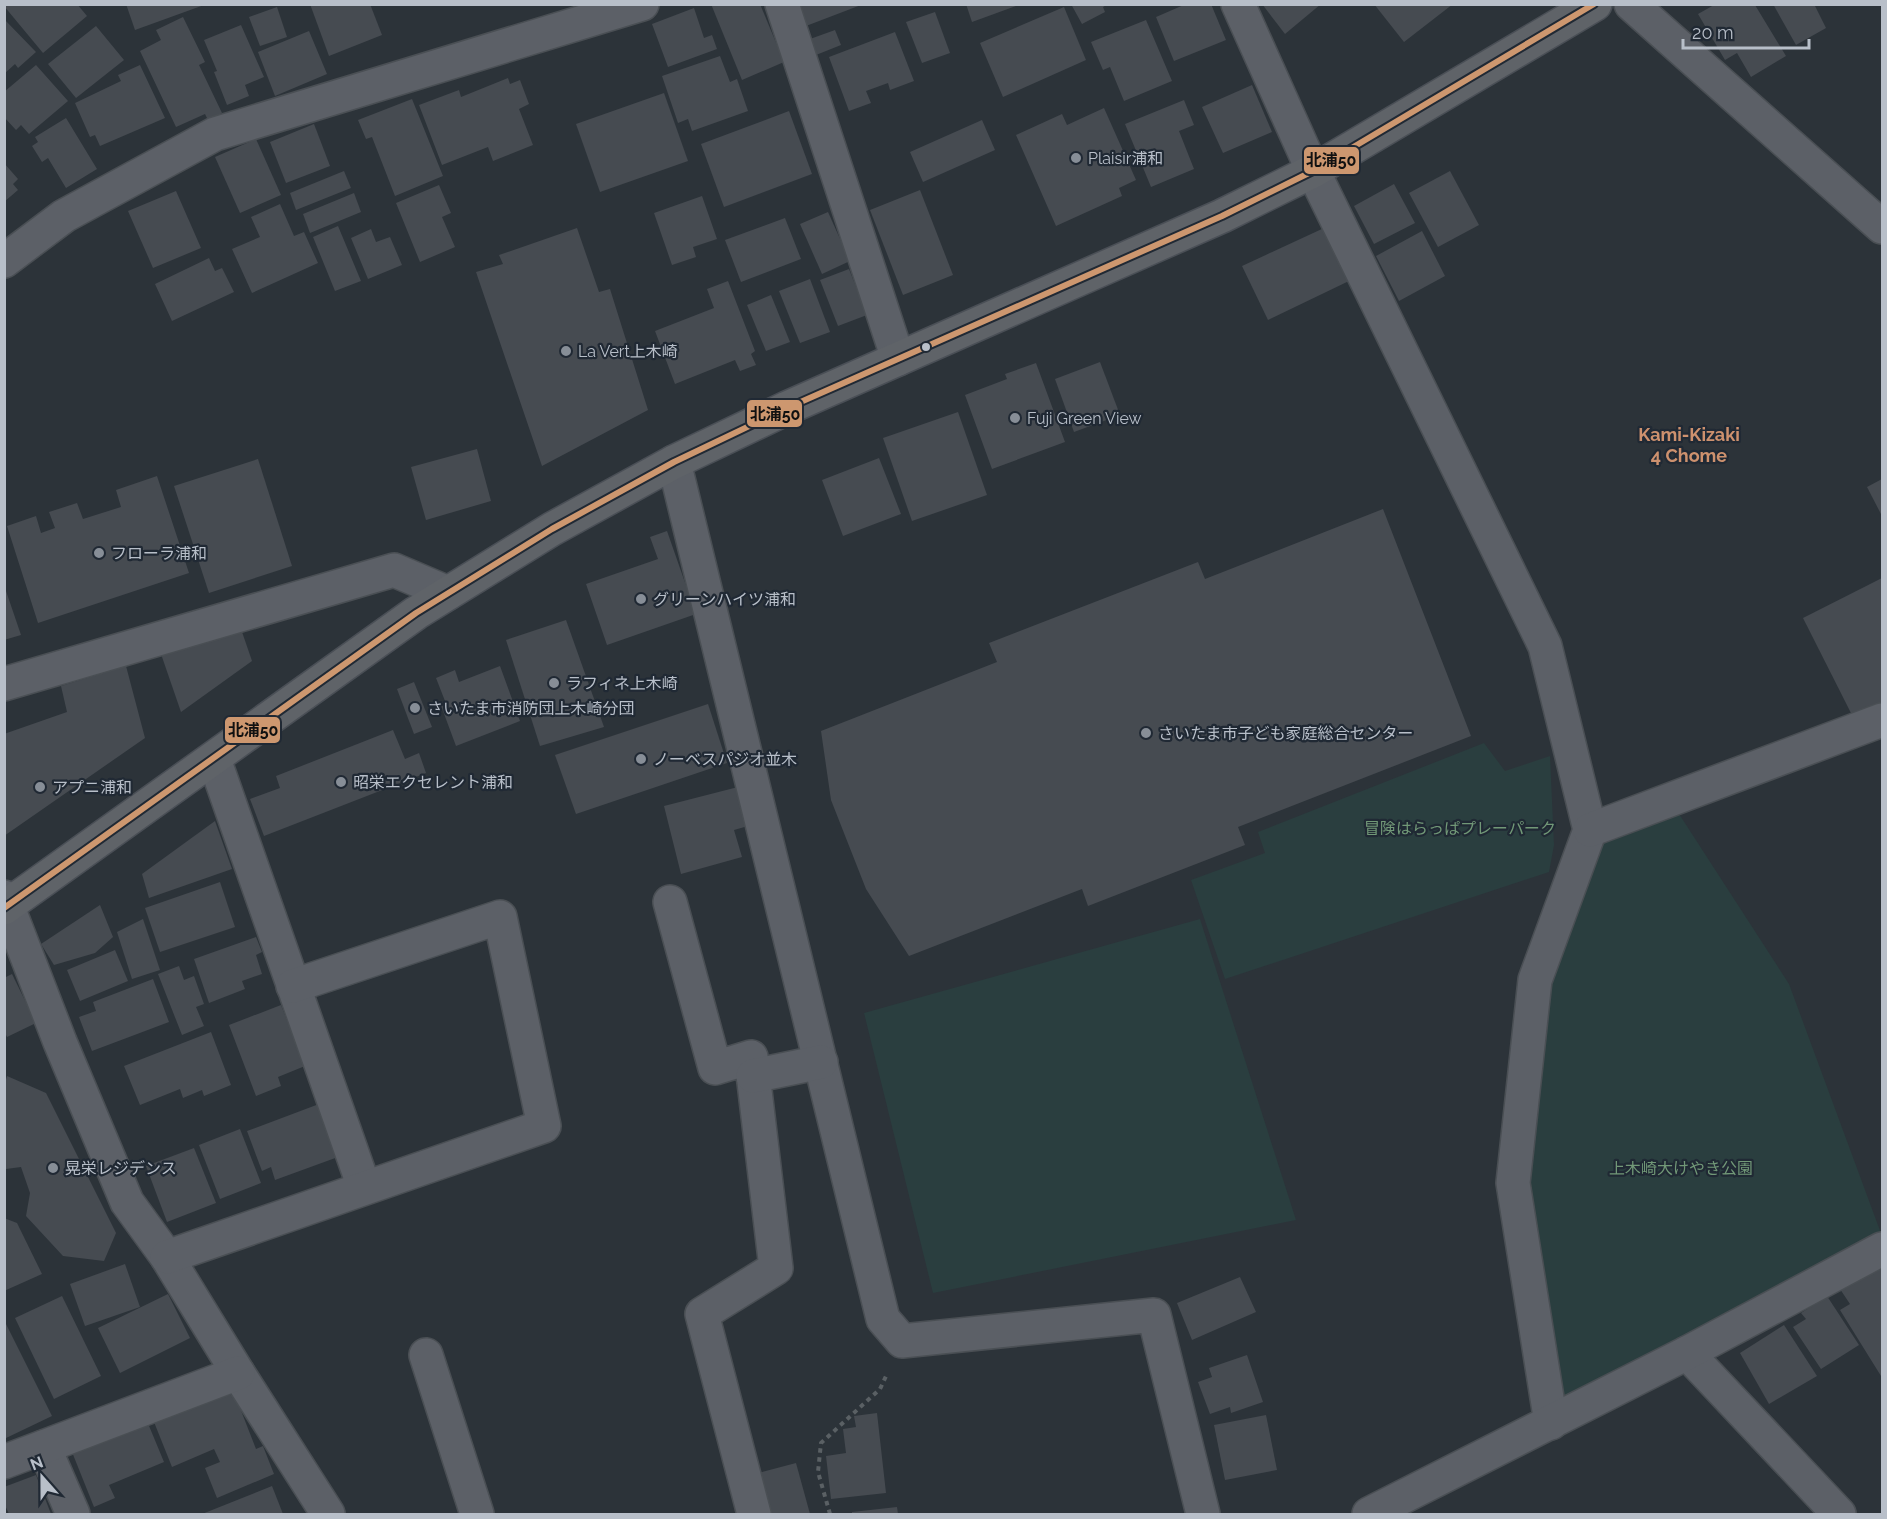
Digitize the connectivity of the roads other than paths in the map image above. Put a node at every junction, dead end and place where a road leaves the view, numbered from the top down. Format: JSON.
{"nodes":[{"id":1,"x":642,"y":4,"type":"edge"},
{"id":2,"x":782,"y":4,"type":"edge"},
{"id":3,"x":1238,"y":4,"type":"edge"},
{"id":4,"x":1595,"y":4,"type":"edge"},
{"id":5,"x":1631,"y":4,"type":"edge"},
{"id":6,"x":1313,"y":171,"type":"junction"},
{"id":7,"x":1882,"y":227,"type":"edge"},
{"id":8,"x":4,"y":261,"type":"edge"},
{"id":9,"x":898,"y":359,"type":"junction"},
{"id":10,"x":674,"y":462,"type":"junction"},
{"id":11,"x":448,"y":593,"type":"junction"},
{"id":12,"x":4,"y":684,"type":"edge"},
{"id":13,"x":1882,"y":720,"type":"edge"},
{"id":14,"x":214,"y":759,"type":"junction"},
{"id":15,"x":1590,"y":830,"type":"junction"},
{"id":16,"x":670,"y":902,"type":"dead end"},
{"id":17,"x":5,"y":904,"type":"edge"},
{"id":18,"x":293,"y":986,"type":"junction"},
{"id":19,"x":821,"y":1062,"type":"junction"},
{"id":20,"x":753,"y":1077,"type":"junction"},
{"id":21,"x":364,"y":1187,"type":"junction"},
{"id":22,"x":1882,"y":1249,"type":"edge"},
{"id":23,"x":167,"y":1257,"type":"junction"},
{"id":24,"x":1687,"y":1353,"type":"junction"},
{"id":25,"x":426,"y":1355,"type":"dead end"},
{"id":26,"x":238,"y":1373,"type":"junction"},
{"id":27,"x":1551,"y":1423,"type":"junction"},
{"id":28,"x":44,"y":1447,"type":"junction"},
{"id":29,"x":4,"y":1462,"type":"edge"},
{"id":30,"x":73,"y":1515,"type":"edge"},
{"id":31,"x":328,"y":1515,"type":"edge"},
{"id":32,"x":477,"y":1515,"type":"edge"},
{"id":33,"x":754,"y":1515,"type":"edge"},
{"id":34,"x":1203,"y":1515,"type":"edge"},
{"id":35,"x":1369,"y":1515,"type":"edge"},
{"id":36,"x":1839,"y":1515,"type":"edge"}],
"edges":[{"from":1,"to":8,"type":"street"},
{"from":2,"to":9,"type":"street"},
{"from":3,"to":6,"type":"street"},
{"from":4,"to":6,"type":"main road"},
{"from":5,"to":7,"type":"street"},
{"from":6,"to":9,"type":"main road"},
{"from":6,"to":15,"type":"street"},
{"from":9,"to":10,"type":"main road"},
{"from":10,"to":11,"type":"main road"},
{"from":10,"to":19,"type":"street"},
{"from":11,"to":12,"type":"street"},
{"from":11,"to":14,"type":"main road"},
{"from":13,"to":15,"type":"street"},
{"from":14,"to":17,"type":"main road"},
{"from":14,"to":18,"type":"street"},
{"from":15,"to":27,"type":"street"},
{"from":16,"to":20,"type":"street"},
{"from":17,"to":23,"type":"street"},
{"from":18,"to":21,"type":"street"},
{"from":18,"to":21,"type":"street"},
{"from":19,"to":20,"type":"street"},
{"from":19,"to":34,"type":"street"},
{"from":20,"to":33,"type":"street"},
{"from":21,"to":23,"type":"street"},
{"from":22,"to":24,"type":"street"},
{"from":23,"to":26,"type":"street"},
{"from":24,"to":27,"type":"street"},
{"from":24,"to":36,"type":"street"},
{"from":25,"to":32,"type":"street"},
{"from":26,"to":28,"type":"street"},
{"from":26,"to":31,"type":"street"},
{"from":27,"to":35,"type":"street"},
{"from":28,"to":29,"type":"street"},
{"from":28,"to":30,"type":"street"}]}
